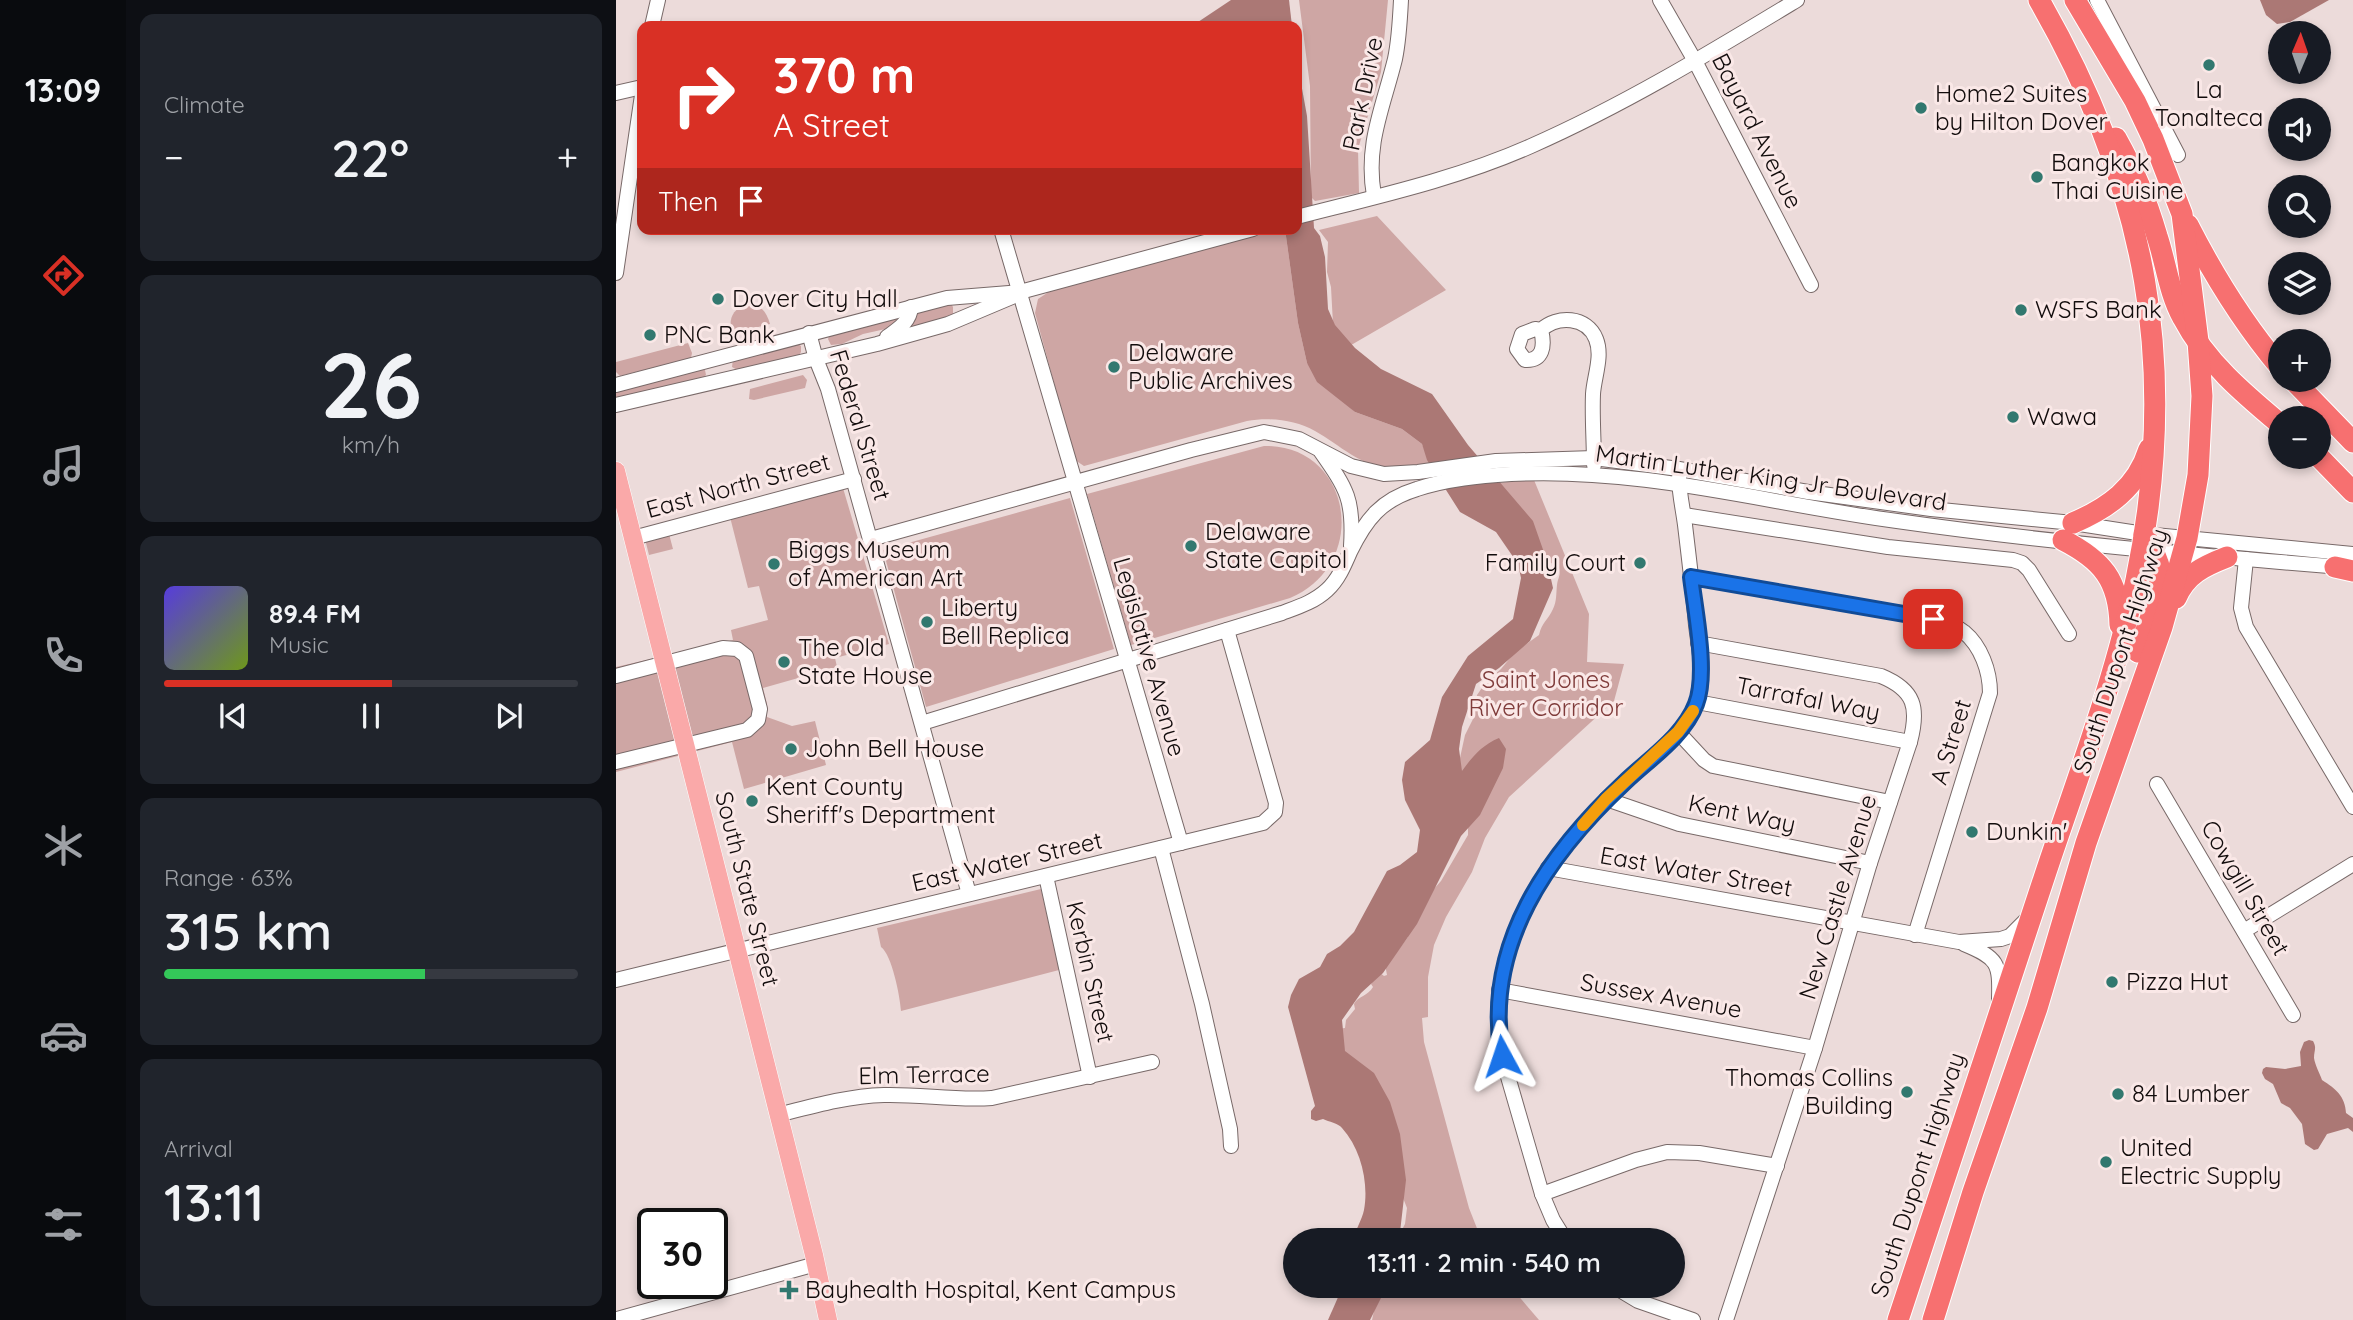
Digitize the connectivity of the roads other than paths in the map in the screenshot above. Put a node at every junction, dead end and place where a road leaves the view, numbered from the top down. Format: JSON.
{"nodes":[{"id":1,"x":658,"y":0,"type":"edge"},
{"id":2,"x":1401,"y":0,"type":"edge"},
{"id":3,"x":1660,"y":0,"type":"edge"},
{"id":4,"x":1797,"y":0,"type":"edge"},
{"id":5,"x":2039,"y":0,"type":"edge"},
{"id":6,"x":2075,"y":0,"type":"edge"},
{"id":7,"x":2097,"y":0,"type":"edge"},
{"id":8,"x":653,"y":21,"type":"edge"},
{"id":9,"x":2071,"y":57,"type":"junction"},
{"id":10,"x":1695,"y":61,"type":"junction"},
{"id":11,"x":637,"y":88,"type":"edge"},
{"id":12,"x":616,"y":93,"type":"edge"},
{"id":13,"x":637,"y":129,"type":"edge"},
{"id":14,"x":2178,"y":155,"type":"dead end"},
{"id":15,"x":1374,"y":196,"type":"junction"},
{"id":16,"x":2182,"y":214,"type":"junction"},
{"id":17,"x":1302,"y":217,"type":"edge"},
{"id":18,"x":1003,"y":235,"type":"edge"},
{"id":19,"x":1231,"y":235,"type":"edge"},
{"id":20,"x":616,"y":273,"type":"edge"},
{"id":21,"x":1811,"y":285,"type":"dead end"},
{"id":22,"x":1020,"y":292,"type":"junction"},
{"id":23,"x":911,"y":307,"type":"junction"},
{"id":24,"x":1541,"y":330,"type":"dead end"},
{"id":25,"x":809,"y":333,"type":"junction"},
{"id":26,"x":2198,"y":341,"type":"junction"},
{"id":27,"x":877,"y":344,"type":"junction"},
{"id":28,"x":2268,"y":352,"type":"edge"},
{"id":29,"x":816,"y":359,"type":"junction"},
{"id":30,"x":616,"y":385,"type":"edge"},
{"id":31,"x":2304,"y":392,"type":"edge"},
{"id":32,"x":616,"y":405,"type":"edge"},
{"id":33,"x":2268,"y":414,"type":"edge"},
{"id":34,"x":2155,"y":420,"type":"junction"},
{"id":35,"x":2353,"y":442,"type":"edge"},
{"id":36,"x":1320,"y":450,"type":"junction"},
{"id":37,"x":1594,"y":458,"type":"junction"},
{"id":38,"x":1497,"y":468,"type":"junction"},
{"id":39,"x":1679,"y":468,"type":"junction"},
{"id":40,"x":2331,"y":469,"type":"edge"},
{"id":41,"x":616,"y":471,"type":"edge"},
{"id":42,"x":1594,"y":474,"type":"junction"},
{"id":43,"x":854,"y":479,"type":"junction"},
{"id":44,"x":1075,"y":483,"type":"junction"},
{"id":45,"x":1679,"y":485,"type":"junction"},
{"id":46,"x":2353,"y":492,"type":"edge"},
{"id":47,"x":1684,"y":515,"type":"junction"},
{"id":48,"x":1929,"y":526,"type":"junction"},
{"id":49,"x":2068,"y":532,"type":"junction"},
{"id":50,"x":871,"y":539,"type":"junction"},
{"id":51,"x":624,"y":540,"type":"edge"},
{"id":52,"x":2146,"y":545,"type":"junction"},
{"id":53,"x":2185,"y":546,"type":"junction"},
{"id":54,"x":1351,"y":551,"type":"junction"},
{"id":55,"x":1926,"y":552,"type":"junction"},
{"id":56,"x":2353,"y":554,"type":"edge"},
{"id":57,"x":2237,"y":558,"type":"junction"},
{"id":58,"x":2347,"y":569,"type":"edge"},
{"id":59,"x":1691,"y":577,"type":"junction"},
{"id":60,"x":1227,"y":630,"type":"junction"},
{"id":61,"x":2069,"y":634,"type":"dead end"},
{"id":62,"x":1698,"y":643,"type":"junction"},
{"id":63,"x":2156,"y":645,"type":"junction"},
{"id":64,"x":2118,"y":649,"type":"junction"},
{"id":65,"x":1126,"y":660,"type":"junction"},
{"id":66,"x":664,"y":664,"type":"junction"},
{"id":67,"x":616,"y":676,"type":"edge"},
{"id":68,"x":1697,"y":702,"type":"junction"},
{"id":69,"x":922,"y":723,"type":"junction"},
{"id":70,"x":1678,"y":732,"type":"junction"},
{"id":71,"x":1910,"y":742,"type":"junction"},
{"id":72,"x":686,"y":746,"type":"junction"},
{"id":73,"x":616,"y":762,"type":"edge"},
{"id":74,"x":2157,"y":784,"type":"dead end"},
{"id":75,"x":1606,"y":799,"type":"junction"},
{"id":76,"x":1890,"y":802,"type":"junction"},
{"id":77,"x":2353,"y":807,"type":"edge"},
{"id":78,"x":1181,"y":843,"type":"junction"},
{"id":79,"x":2086,"y":843,"type":"junction"},
{"id":80,"x":1161,"y":848,"type":"junction"},
{"id":81,"x":1870,"y":863,"type":"junction"},
{"id":82,"x":2353,"y":864,"type":"edge"},
{"id":83,"x":1548,"y":868,"type":"junction"},
{"id":84,"x":1046,"y":876,"type":"junction"},
{"id":85,"x":969,"y":894,"type":"junction"},
{"id":86,"x":2033,"y":913,"type":"junction"},
{"id":87,"x":1853,"y":924,"type":"junction"},
{"id":88,"x":2244,"y":930,"type":"junction"},
{"id":89,"x":1915,"y":935,"type":"junction"},
{"id":90,"x":1959,"y":942,"type":"junction"},
{"id":91,"x":737,"y":949,"type":"junction"},
{"id":92,"x":616,"y":981,"type":"edge"},
{"id":93,"x":1499,"y":990,"type":"junction"},
{"id":94,"x":2293,"y":1015,"type":"dead end"},
{"id":95,"x":1998,"y":1017,"type":"junction"},
{"id":96,"x":1815,"y":1048,"type":"junction"},
{"id":97,"x":1152,"y":1062,"type":"dead end"},
{"id":98,"x":1090,"y":1077,"type":"junction"},
{"id":99,"x":778,"y":1115,"type":"junction"},
{"id":100,"x":1231,"y":1146,"type":"dead end"},
{"id":101,"x":1777,"y":1166,"type":"junction"},
{"id":102,"x":1542,"y":1194,"type":"junction"},
{"id":103,"x":1558,"y":1228,"type":"edge"},
{"id":104,"x":816,"y":1265,"type":"junction"},
{"id":105,"x":1633,"y":1298,"type":"edge"},
{"id":106,"x":617,"y":1320,"type":"edge"},
{"id":107,"x":828,"y":1320,"type":"edge"},
{"id":108,"x":1693,"y":1320,"type":"edge"},
{"id":109,"x":1726,"y":1320,"type":"edge"},
{"id":110,"x":1898,"y":1320,"type":"edge"},
{"id":111,"x":1933,"y":1320,"type":"edge"}],
"edges":[{"from":1,"to":8,"type":"street"},
{"from":2,"to":15,"type":"street","name":"Park Drive"},
{"from":3,"to":10,"type":"street","name":"Bayard Avenue"},
{"from":4,"to":10,"type":"street"},
{"from":5,"to":9,"type":"highway","name":"South Dupont Highway"},
{"from":6,"to":16,"type":"highway","name":"South Dupont Highway"},
{"from":7,"to":14,"type":"street"},
{"from":9,"to":26,"type":"highway"},
{"from":9,"to":34,"type":"highway","name":"South Dupont Highway"},
{"from":10,"to":15,"type":"street"},
{"from":10,"to":21,"type":"street","name":"Bayard Avenue"},
{"from":11,"to":12,"type":"street"},
{"from":13,"to":20,"type":"street"},
{"from":15,"to":17,"type":"street"},
{"from":16,"to":26,"type":"highway","name":"South Dupont Highway"},
{"from":16,"to":28,"type":"highway"},
{"from":18,"to":22,"type":"street","name":"Legislative Avenue"},
{"from":19,"to":22,"type":"street"},
{"from":22,"to":23,"type":"street"},
{"from":22,"to":27,"type":"street"},
{"from":22,"to":44,"type":"street","name":"Legislative Avenue"},
{"from":23,"to":25,"type":"street"},
{"from":23,"to":27,"type":"street"},
{"from":24,"to":37,"type":"street"},
{"from":25,"to":29,"type":"street","name":"Federal Street"},
{"from":25,"to":30,"type":"street"},
{"from":26,"to":33,"type":"highway"},
{"from":26,"to":53,"type":"highway","name":"South Dupont Highway"},
{"from":27,"to":29,"type":"street"},
{"from":29,"to":32,"type":"street"},
{"from":29,"to":43,"type":"street","name":"Federal Street"},
{"from":31,"to":35,"type":"highway"},
{"from":34,"to":49,"type":"highway"},
{"from":34,"to":52,"type":"highway","name":"South Dupont Highway"},
{"from":36,"to":38,"type":"street","name":"Martin Luther King Jr Boulevard"},
{"from":36,"to":44,"type":"street","name":"Martin Luther King Jr Boulevard"},
{"from":36,"to":54,"type":"street"},
{"from":37,"to":38,"type":"street","name":"Martin Luther King Jr Boulevard"},
{"from":37,"to":39,"type":"street","name":"Martin Luther King Jr Boulevard"},
{"from":37,"to":42,"type":"street"},
{"from":38,"to":42,"type":"street","name":"Martin Luther King Jr Boulevard"},
{"from":38,"to":54,"type":"street","name":"Martin Luther King Jr Boulevard"},
{"from":39,"to":45,"type":"street"},
{"from":39,"to":49,"type":"street","name":"Martin Luther King Jr Boulevard"},
{"from":40,"to":46,"type":"highway"},
{"from":41,"to":51,"type":"main road","name":"South State Street"},
{"from":42,"to":45,"type":"street","name":"Martin Luther King Jr Boulevard"},
{"from":43,"to":50,"type":"street","name":"Federal Street"},
{"from":43,"to":51,"type":"street","name":"East North Street"},
{"from":44,"to":50,"type":"street","name":"Martin Luther King Jr Boulevard"},
{"from":44,"to":65,"type":"street","name":"Legislative Avenue"},
{"from":45,"to":47,"type":"street"},
{"from":45,"to":48,"type":"street","name":"Martin Luther King Jr Boulevard"},
{"from":47,"to":55,"type":"street"},
{"from":47,"to":59,"type":"street"},
{"from":48,"to":49,"type":"street","name":"Martin Luther King Jr Boulevard"},
{"from":48,"to":55,"type":"street"},
{"from":49,"to":52,"type":"street","name":"Martin Luther King Jr Boulevard"},
{"from":49,"to":64,"type":"highway"},
{"from":50,"to":69,"type":"street","name":"Federal Street"},
{"from":51,"to":66,"type":"main road","name":"South State Street"},
{"from":52,"to":53,"type":"street","name":"Martin Luther King Jr Boulevard"},
{"from":52,"to":64,"type":"highway","name":"South Dupont Highway"},
{"from":52,"to":79,"type":"highway"},
{"from":53,"to":56,"type":"street"},
{"from":53,"to":57,"type":"street"},
{"from":53,"to":63,"type":"highway","name":"South Dupont Highway"},
{"from":54,"to":60,"type":"street"},
{"from":55,"to":61,"type":"street"},
{"from":57,"to":58,"type":"street"},
{"from":57,"to":63,"type":"highway"},
{"from":57,"to":77,"type":"street"},
{"from":59,"to":62,"type":"street"},
{"from":59,"to":89,"type":"street","name":"A Street"},
{"from":60,"to":65,"type":"street"},
{"from":60,"to":78,"type":"street","name":"East Water Street"},
{"from":62,"to":68,"type":"street"},
{"from":62,"to":71,"type":"street","name":"New Castle Avenue"},
{"from":63,"to":79,"type":"highway","name":"South Dupont Highway"},
{"from":64,"to":86,"type":"highway","name":"South Dupont Highway"},
{"from":65,"to":69,"type":"street"},
{"from":65,"to":78,"type":"street","name":"Legislative Avenue"},
{"from":66,"to":67,"type":"street"},
{"from":66,"to":72,"type":"main road","name":"South State Street"},
{"from":66,"to":72,"type":"street"},
{"from":68,"to":70,"type":"street"},
{"from":68,"to":71,"type":"street","name":"Tarrafal Way"},
{"from":69,"to":85,"type":"street","name":"Federal Street"},
{"from":70,"to":75,"type":"street"},
{"from":70,"to":76,"type":"street"},
{"from":71,"to":76,"type":"street","name":"New Castle Avenue"},
{"from":72,"to":73,"type":"street"},
{"from":72,"to":91,"type":"main road","name":"South State Street"},
{"from":74,"to":88,"type":"street","name":"Cowgill Street"},
{"from":75,"to":81,"type":"street","name":"Kent Way"},
{"from":75,"to":83,"type":"street"},
{"from":76,"to":81,"type":"street","name":"New Castle Avenue"},
{"from":78,"to":80,"type":"street","name":"East Water Street"},
{"from":79,"to":111,"type":"highway","name":"South Dupont Highway"},
{"from":80,"to":84,"type":"street","name":"East Water Street"},
{"from":80,"to":100,"type":"street"},
{"from":81,"to":87,"type":"street","name":"New Castle Avenue"},
{"from":82,"to":88,"type":"street"},
{"from":83,"to":87,"type":"street","name":"East Water Street"},
{"from":83,"to":93,"type":"street"},
{"from":84,"to":85,"type":"street","name":"East Water Street"},
{"from":84,"to":98,"type":"street","name":"Kerbin Street"},
{"from":85,"to":91,"type":"street","name":"East Water Street"},
{"from":86,"to":90,"type":"street","name":"East Water Street"},
{"from":86,"to":95,"type":"highway","name":"South Dupont Highway"},
{"from":87,"to":89,"type":"street","name":"East Water Street"},
{"from":87,"to":96,"type":"street","name":"New Castle Avenue"},
{"from":88,"to":94,"type":"street","name":"Cowgill Street"},
{"from":89,"to":90,"type":"street","name":"East Water Street"},
{"from":90,"to":95,"type":"street","name":"East Water Street"},
{"from":91,"to":92,"type":"street","name":"East Water Street"},
{"from":91,"to":99,"type":"main road","name":"South State Street"},
{"from":93,"to":96,"type":"street","name":"Sussex Avenue"},
{"from":93,"to":102,"type":"street"},
{"from":95,"to":110,"type":"highway","name":"South Dupont Highway"},
{"from":96,"to":101,"type":"street","name":"New Castle Avenue"},
{"from":97,"to":98,"type":"street","name":"Elm Terrace"},
{"from":98,"to":99,"type":"street","name":"Elm Terrace"},
{"from":99,"to":104,"type":"main road","name":"South State Street"},
{"from":101,"to":102,"type":"street"},
{"from":101,"to":109,"type":"street","name":"New Castle Avenue"},
{"from":102,"to":103,"type":"street"},
{"from":104,"to":106,"type":"street"},
{"from":104,"to":107,"type":"main road","name":"South State Street"},
{"from":105,"to":108,"type":"street"}]}
